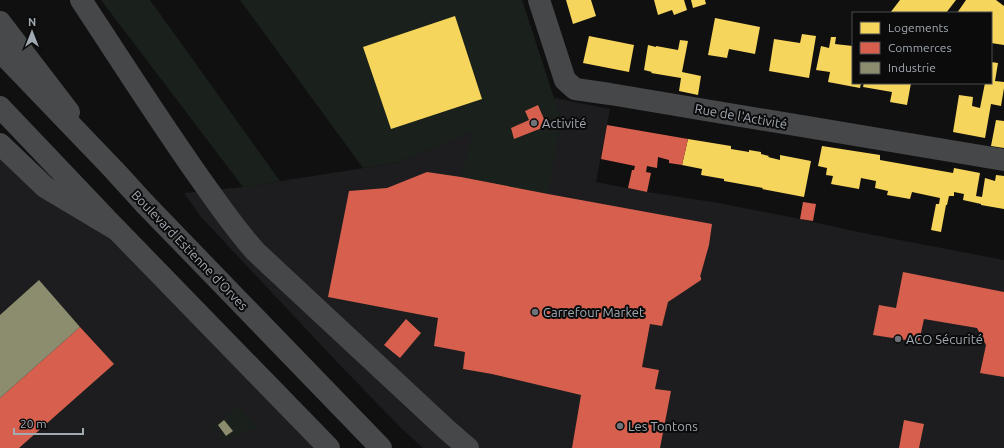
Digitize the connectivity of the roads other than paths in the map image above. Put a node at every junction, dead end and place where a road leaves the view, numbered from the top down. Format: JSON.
{"nodes":[{"id":1,"x":81,"y":0,"type":"edge"},
{"id":2,"x":539,"y":0,"type":"edge"},
{"id":3,"x":0,"y":22,"type":"edge"},
{"id":4,"x":0,"y":51,"type":"edge"},
{"id":5,"x":0,"y":107,"type":"edge"},
{"id":6,"x":0,"y":144,"type":"edge"},
{"id":7,"x":1004,"y":160,"type":"edge"},
{"id":8,"x":114,"y":170,"type":"junction"},
{"id":9,"x":145,"y":204,"type":"joint"},
{"id":10,"x":117,"y":230,"type":"junction"},
{"id":11,"x":329,"y":448,"type":"edge"},
{"id":12,"x":381,"y":448,"type":"edge"},
{"id":13,"x":468,"y":448,"type":"edge"}],
"edges":[{"from":1,"to":13,"type":"street"},
{"from":2,"to":7,"type":"street","name":"Rue de l'Activité"},
{"from":3,"to":8,"type":"main road"},
{"from":4,"to":8,"type":"highway","name":"Boulevard Estienne d'Orves"},
{"from":5,"to":10,"type":"highway"},
{"from":6,"to":10,"type":"main road"},
{"from":8,"to":9,"type":"highway","name":"Boulevard Estienne d'Orves"},
{"from":9,"to":12,"type":"main road","name":"Boulevard Estienne d'Orves"},
{"from":10,"to":11,"type":"main road"}]}
